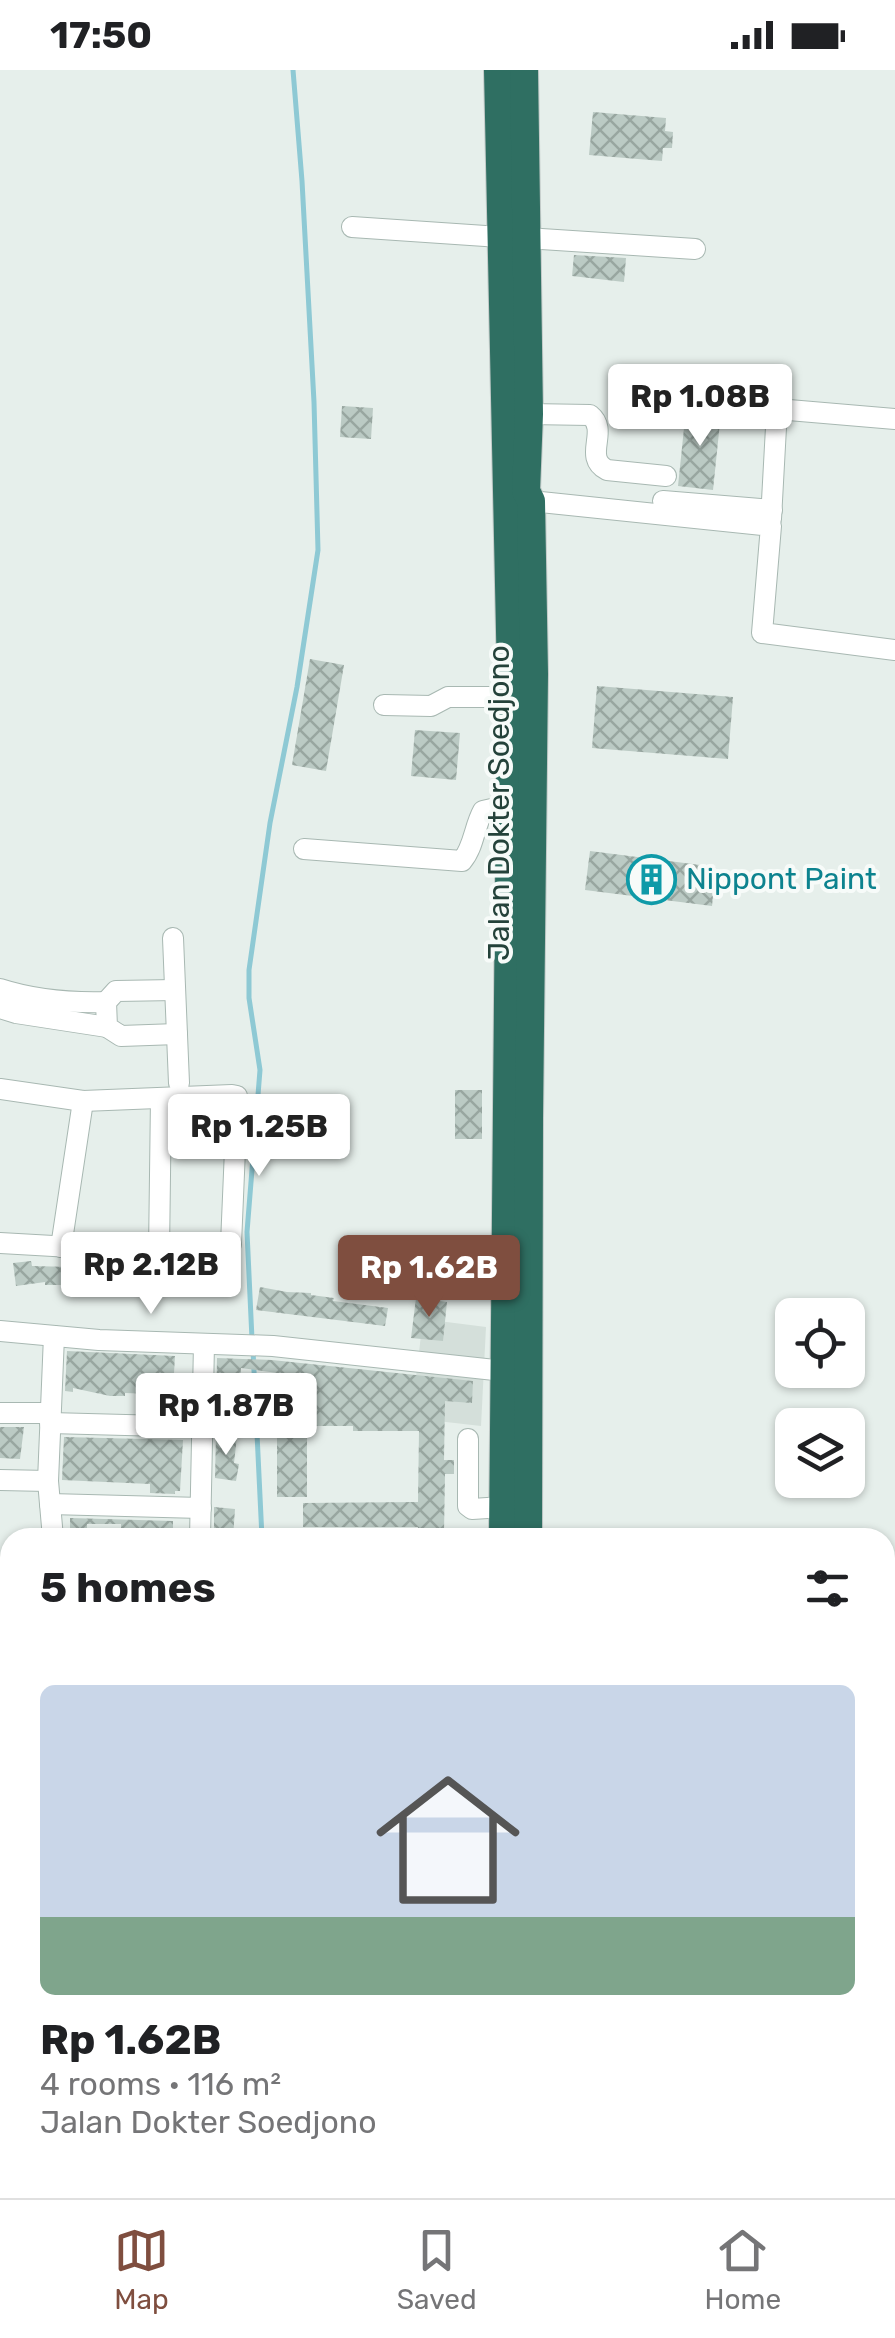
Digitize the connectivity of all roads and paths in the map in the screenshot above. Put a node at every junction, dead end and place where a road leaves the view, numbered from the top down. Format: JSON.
{"nodes":[{"id":1,"x":498,"y":70,"type":"edge"},
{"id":2,"x":524,"y":70,"type":"edge"},
{"id":3,"x":352,"y":226,"type":"dead end"},
{"id":4,"x":513,"y":237,"type":"junction"},
{"id":5,"x":695,"y":248,"type":"dead end"},
{"id":6,"x":530,"y":414,"type":"junction"},
{"id":7,"x":895,"y":419,"type":"edge"},
{"id":8,"x":666,"y":476,"type":"dead end"},
{"id":9,"x":528,"y":496,"type":"junction"},
{"id":10,"x":771,"y":518,"type":"junction"},
{"id":11,"x":895,"y":650,"type":"edge"},
{"id":12,"x":520,"y":694,"type":"junction"},
{"id":13,"x":384,"y":705,"type":"dead end"},
{"id":14,"x":509,"y":805,"type":"junction"},
{"id":15,"x":304,"y":849,"type":"dead end"},
{"id":16,"x":173,"y":938,"type":"dead end"},
{"id":17,"x":0,"y":990,"type":"edge"},
{"id":18,"x":175,"y":990,"type":"junction"},
{"id":19,"x":106,"y":1002,"type":"junction"},
{"id":20,"x":0,"y":1008,"type":"edge"},
{"id":21,"x":107,"y":1027,"type":"junction"},
{"id":22,"x":176,"y":1034,"type":"junction"},
{"id":23,"x":517,"y":1079,"type":"junction"},
{"id":24,"x":178,"y":1082,"type":"dead end"},
{"id":25,"x":0,"y":1090,"type":"edge"},
{"id":26,"x":161,"y":1098,"type":"junction"},
{"id":27,"x":83,"y":1101,"type":"junction"},
{"id":28,"x":517,"y":1118,"type":"junction"},
{"id":29,"x":0,"y":1242,"type":"edge"},
{"id":30,"x":61,"y":1247,"type":"junction"},
{"id":31,"x":158,"y":1252,"type":"junction"},
{"id":32,"x":0,"y":1331,"type":"edge"},
{"id":33,"x":54,"y":1336,"type":"junction"},
{"id":34,"x":204,"y":1344,"type":"junction"},
{"id":35,"x":504,"y":1372,"type":"junction"},
{"id":36,"x":0,"y":1413,"type":"edge"},
{"id":37,"x":50,"y":1418,"type":"junction"},
{"id":38,"x":201,"y":1427,"type":"junction"},
{"id":39,"x":468,"y":1439,"type":"dead end"},
{"id":40,"x":0,"y":1480,"type":"edge"},
{"id":41,"x":48,"y":1481,"type":"junction"},
{"id":42,"x":50,"y":1504,"type":"junction"},
{"id":43,"x":503,"y":1507,"type":"junction"},
{"id":44,"x":201,"y":1508,"type":"junction"},
{"id":45,"x":51,"y":1528,"type":"edge"},
{"id":46,"x":200,"y":1528,"type":"edge"},
{"id":47,"x":503,"y":1528,"type":"edge"},
{"id":48,"x":528,"y":1528,"type":"edge"}],
"edges":[{"from":1,"to":4,"type":"highway","name":"Jalan Dokter Soedjono"},
{"from":2,"to":4,"type":"highway","name":"Jalan Dokter Soedjono"},
{"from":3,"to":4,"type":"street"},
{"from":4,"to":5,"type":"street"},
{"from":4,"to":6,"type":"highway","name":"Jalan Dokter Soedjono"},
{"from":4,"to":12,"type":"highway","name":"Jalan Dokter Soedjono"},
{"from":6,"to":8,"type":"street"},
{"from":6,"to":9,"type":"highway","name":"Jalan Dokter Soedjono"},
{"from":7,"to":10,"type":"street"},
{"from":9,"to":10,"type":"street"},
{"from":9,"to":12,"type":"highway","name":"Jalan Dokter Soedjono"},
{"from":10,"to":11,"type":"street"},
{"from":12,"to":13,"type":"street"},
{"from":12,"to":14,"type":"highway","name":"Jalan Dokter Soedjono"},
{"from":12,"to":23,"type":"highway","name":"Jalan Dokter Soedjono"},
{"from":14,"to":15,"type":"street"},
{"from":14,"to":23,"type":"highway","name":"Jalan Dokter Soedjono"},
{"from":16,"to":18,"type":"street"},
{"from":17,"to":19,"type":"street"},
{"from":18,"to":19,"type":"street"},
{"from":18,"to":22,"type":"street"},
{"from":19,"to":21,"type":"street"},
{"from":20,"to":21,"type":"street"},
{"from":21,"to":22,"type":"street"},
{"from":22,"to":24,"type":"street"},
{"from":23,"to":28,"type":"highway","name":"Jalan Dokter Soedjono"},
{"from":25,"to":27,"type":"street"},
{"from":26,"to":27,"type":"street"},
{"from":26,"to":31,"type":"street"},
{"from":26,"to":31,"type":"street"},
{"from":27,"to":30,"type":"street"},
{"from":28,"to":35,"type":"highway","name":"Jalan Dokter Soedjono"},
{"from":28,"to":48,"type":"highway","name":"Jalan Dokter Soedjono"},
{"from":29,"to":30,"type":"street"},
{"from":30,"to":31,"type":"street"},
{"from":32,"to":33,"type":"street"},
{"from":33,"to":34,"type":"street"},
{"from":33,"to":37,"type":"street"},
{"from":34,"to":35,"type":"street"},
{"from":34,"to":38,"type":"street"},
{"from":35,"to":43,"type":"highway","name":"Jalan Dokter Soedjono"},
{"from":36,"to":37,"type":"street"},
{"from":37,"to":38,"type":"street"},
{"from":37,"to":41,"type":"street"},
{"from":38,"to":44,"type":"street"},
{"from":39,"to":43,"type":"street"},
{"from":40,"to":41,"type":"street"},
{"from":41,"to":42,"type":"street"},
{"from":42,"to":44,"type":"street"},
{"from":42,"to":45,"type":"street"},
{"from":43,"to":47,"type":"highway","name":"Jalan Dokter Soedjono"},
{"from":44,"to":46,"type":"street"}]}
